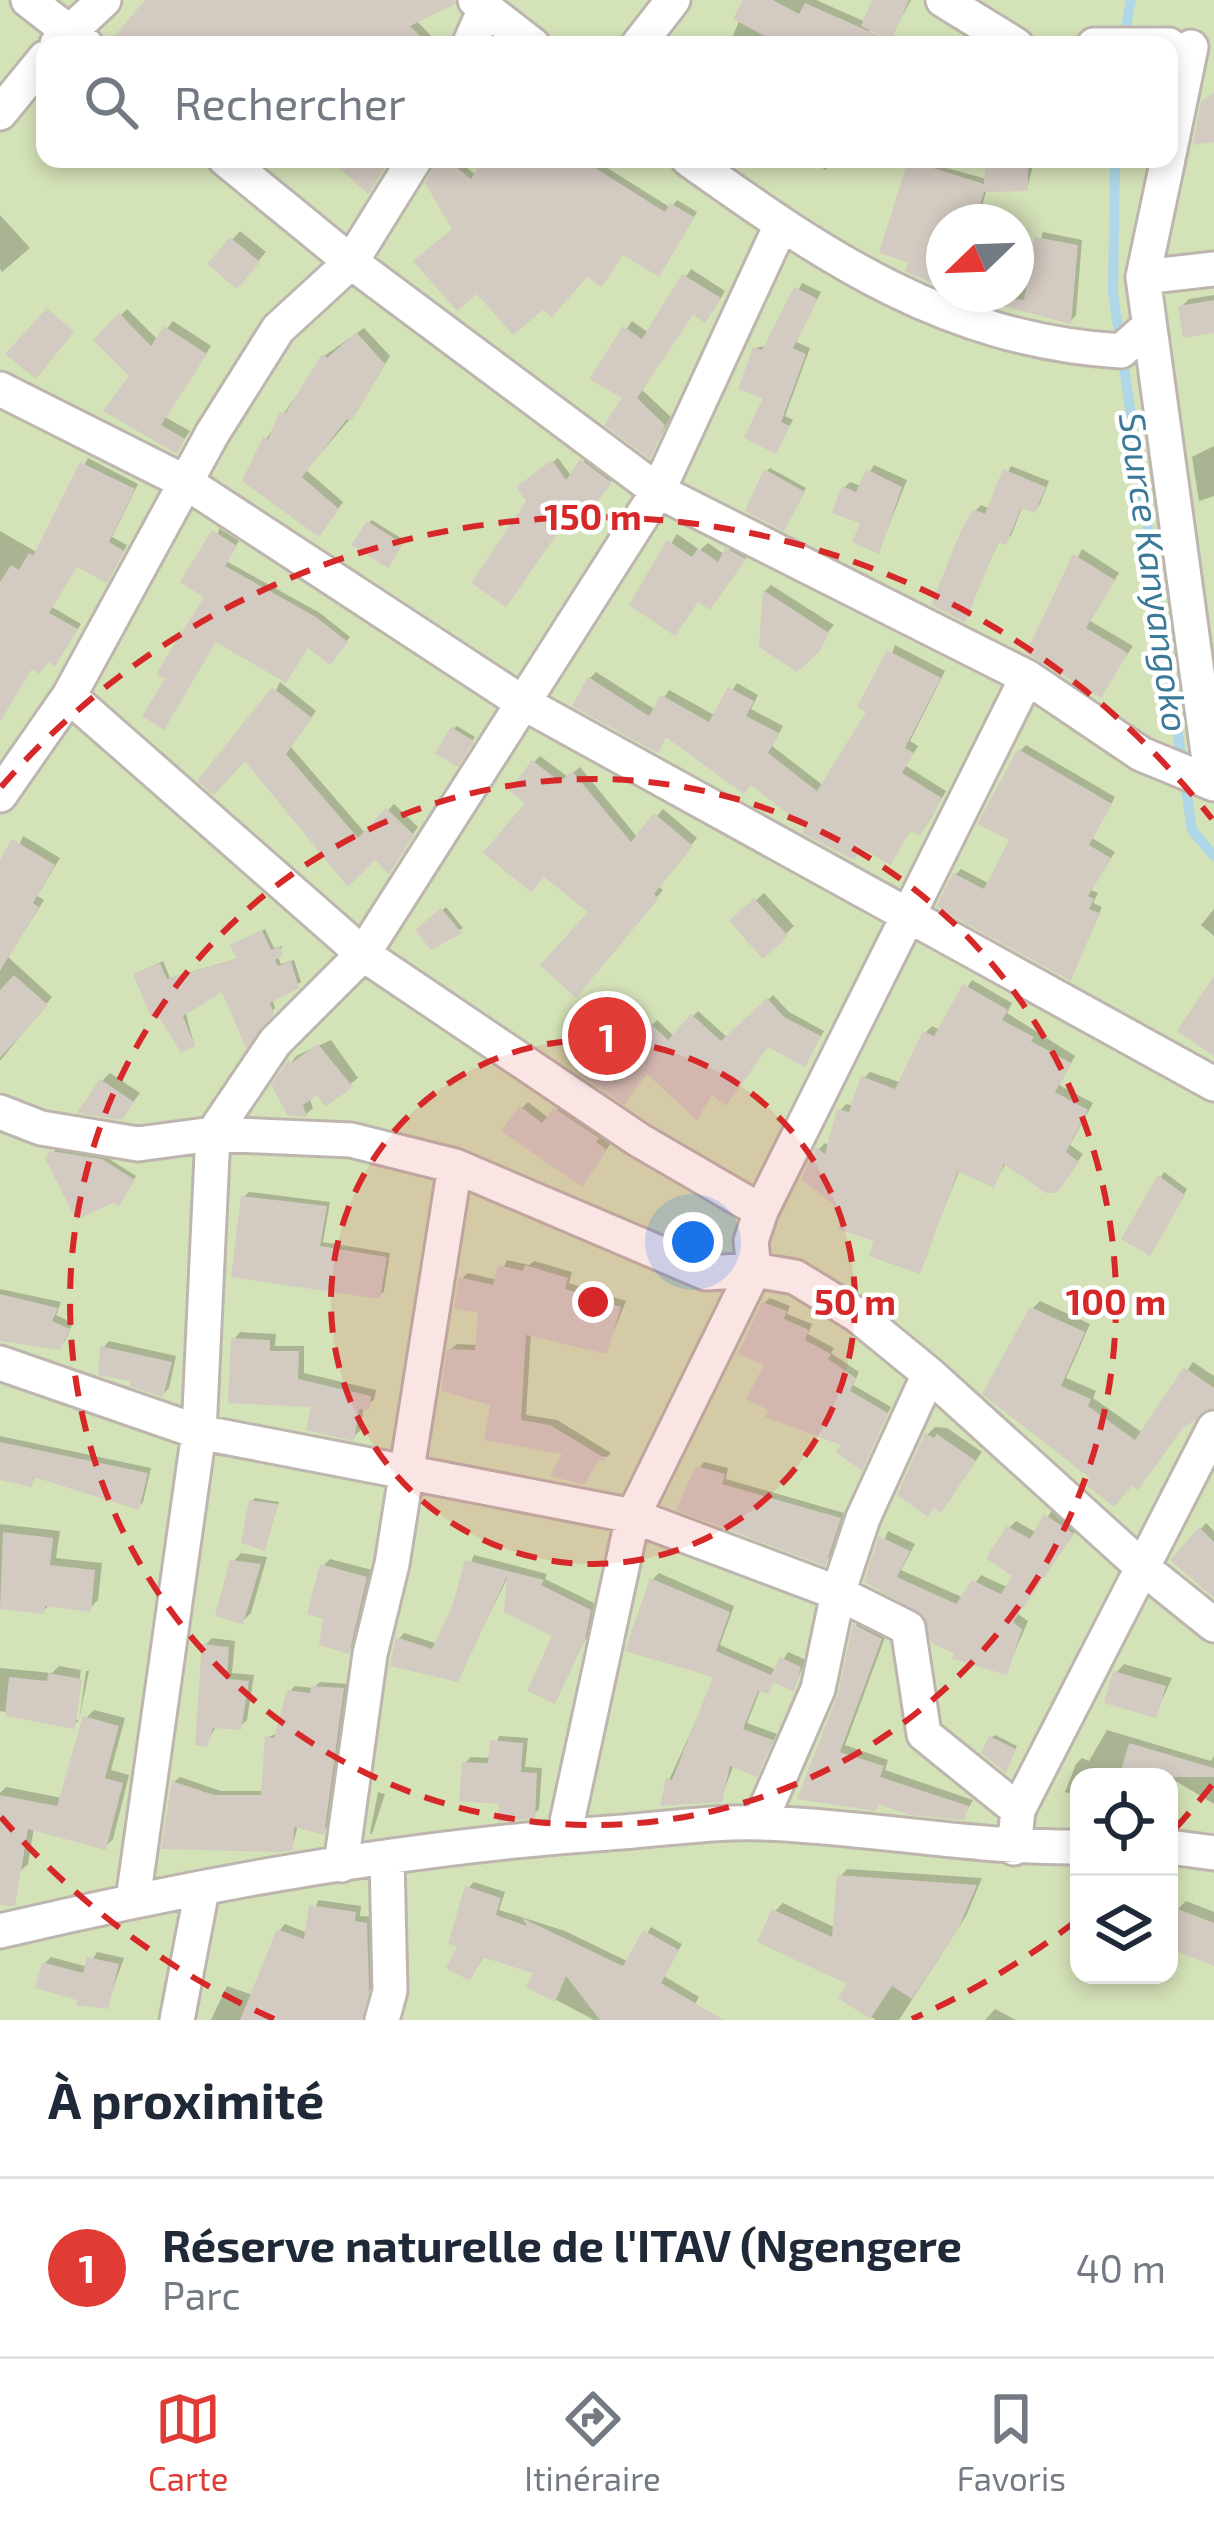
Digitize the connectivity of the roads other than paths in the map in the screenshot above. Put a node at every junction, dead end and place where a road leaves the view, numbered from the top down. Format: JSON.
{"nodes":[{"id":1,"x":28,"y":0,"type":"edge"},
{"id":2,"x":104,"y":0,"type":"edge"},
{"id":3,"x":673,"y":0,"type":"edge"},
{"id":4,"x":944,"y":0,"type":"edge"},
{"id":5,"x":480,"y":4,"type":"edge"},
{"id":6,"x":66,"y":36,"type":"edge"},
{"id":7,"x":73,"y":36,"type":"edge"},
{"id":8,"x":471,"y":36,"type":"edge"},
{"id":9,"x":521,"y":36,"type":"edge"},
{"id":10,"x":645,"y":36,"type":"edge"},
{"id":11,"x":1002,"y":36,"type":"edge"},
{"id":12,"x":36,"y":69,"type":"edge"},
{"id":13,"x":0,"y":113,"type":"edge"},
{"id":14,"x":236,"y":168,"type":"edge"},
{"id":15,"x":409,"y":168,"type":"edge"},
{"id":16,"x":701,"y":168,"type":"edge"},
{"id":17,"x":1166,"y":168,"type":"edge"},
{"id":18,"x":782,"y":225,"type":"junction"},
{"id":19,"x":351,"y":262,"type":"junction"},
{"id":20,"x":1214,"y":268,"type":"edge"},
{"id":21,"x":1143,"y":277,"type":"junction"},
{"id":22,"x":1149,"y":326,"type":"junction"},
{"id":23,"x":0,"y":389,"type":"edge"},
{"id":24,"x":187,"y":483,"type":"junction"},
{"id":25,"x":658,"y":491,"type":"junction"},
{"id":26,"x":1198,"y":550,"type":"edge"},
{"id":27,"x":1027,"y":677,"type":"junction"},
{"id":28,"x":69,"y":696,"type":"junction"},
{"id":29,"x":520,"y":700,"type":"junction"},
{"id":30,"x":1213,"y":783,"type":"edge"},
{"id":31,"x":3,"y":784,"type":"edge"},
{"id":32,"x":908,"y":915,"type":"junction"},
{"id":33,"x":363,"y":953,"type":"junction"},
{"id":34,"x":1214,"y":1084,"type":"edge"},
{"id":35,"x":0,"y":1112,"type":"edge"},
{"id":36,"x":213,"y":1134,"type":"junction"},
{"id":37,"x":455,"y":1166,"type":"junction"},
{"id":38,"x":760,"y":1211,"type":"junction"},
{"id":39,"x":754,"y":1270,"type":"junction"},
{"id":40,"x":0,"y":1363,"type":"edge"},
{"id":41,"x":929,"y":1374,"type":"junction"},
{"id":42,"x":1214,"y":1428,"type":"edge"},
{"id":43,"x":199,"y":1432,"type":"junction"},
{"id":44,"x":405,"y":1469,"type":"junction"},
{"id":45,"x":633,"y":1516,"type":"junction"},
{"id":46,"x":1142,"y":1568,"type":"junction"},
{"id":47,"x":838,"y":1593,"type":"junction"},
{"id":48,"x":1214,"y":1625,"type":"edge"},
{"id":49,"x":1018,"y":1810,"type":"junction"},
{"id":50,"x":760,"y":1822,"type":"junction"},
{"id":51,"x":564,"y":1836,"type":"junction"},
{"id":52,"x":1070,"y":1847,"type":"edge"},
{"id":53,"x":1014,"y":1848,"type":"junction"},
{"id":54,"x":1178,"y":1848,"type":"edge"},
{"id":55,"x":1214,"y":1853,"type":"edge"},
{"id":56,"x":387,"y":1857,"type":"junction"},
{"id":57,"x":341,"y":1865,"type":"junction"},
{"id":58,"x":202,"y":1890,"type":"junction"},
{"id":59,"x":133,"y":1900,"type":"junction"},
{"id":60,"x":0,"y":1931,"type":"edge"},
{"id":61,"x":177,"y":2020,"type":"edge"},
{"id":62,"x":382,"y":2020,"type":"edge"}],
"edges":[{"from":1,"to":6,"type":"street"},
{"from":2,"to":7,"type":"street"},
{"from":3,"to":10,"type":"street"},
{"from":4,"to":11,"type":"street"},
{"from":5,"to":8,"type":"street"},
{"from":5,"to":9,"type":"street"},
{"from":12,"to":13,"type":"street"},
{"from":14,"to":19,"type":"street"},
{"from":15,"to":19,"type":"street"},
{"from":16,"to":18,"type":"street"},
{"from":17,"to":21,"type":"street"},
{"from":18,"to":22,"type":"street"},
{"from":18,"to":25,"type":"street"},
{"from":19,"to":24,"type":"street"},
{"from":19,"to":25,"type":"street"},
{"from":20,"to":21,"type":"street"},
{"from":21,"to":22,"type":"street"},
{"from":22,"to":26,"type":"street"},
{"from":23,"to":24,"type":"street"},
{"from":24,"to":28,"type":"street"},
{"from":24,"to":29,"type":"street"},
{"from":25,"to":27,"type":"street"},
{"from":25,"to":29,"type":"street"},
{"from":26,"to":30,"type":"street"},
{"from":27,"to":30,"type":"street"},
{"from":27,"to":32,"type":"street"},
{"from":28,"to":31,"type":"street"},
{"from":28,"to":33,"type":"street"},
{"from":29,"to":32,"type":"street"},
{"from":29,"to":33,"type":"street"},
{"from":32,"to":34,"type":"street"},
{"from":32,"to":38,"type":"street"},
{"from":33,"to":36,"type":"street"},
{"from":33,"to":38,"type":"street"},
{"from":35,"to":36,"type":"street"},
{"from":36,"to":37,"type":"street"},
{"from":36,"to":43,"type":"street"},
{"from":37,"to":39,"type":"street"},
{"from":37,"to":44,"type":"street"},
{"from":38,"to":39,"type":"street"},
{"from":39,"to":41,"type":"street"},
{"from":39,"to":45,"type":"street"},
{"from":40,"to":43,"type":"street"},
{"from":41,"to":46,"type":"street"},
{"from":41,"to":47,"type":"street"},
{"from":42,"to":46,"type":"street"},
{"from":43,"to":44,"type":"street"},
{"from":43,"to":59,"type":"street"},
{"from":44,"to":45,"type":"street"},
{"from":44,"to":57,"type":"street"},
{"from":45,"to":47,"type":"street"},
{"from":45,"to":51,"type":"street"},
{"from":46,"to":48,"type":"street"},
{"from":46,"to":49,"type":"street"},
{"from":47,"to":49,"type":"street"},
{"from":47,"to":50,"type":"street"},
{"from":49,"to":53,"type":"street"},
{"from":50,"to":51,"type":"street"},
{"from":50,"to":53,"type":"street"},
{"from":51,"to":56,"type":"street"},
{"from":52,"to":53,"type":"street"},
{"from":54,"to":55,"type":"street"},
{"from":56,"to":57,"type":"street"},
{"from":56,"to":62,"type":"street"},
{"from":57,"to":58,"type":"street"},
{"from":58,"to":59,"type":"street"},
{"from":58,"to":61,"type":"street"},
{"from":59,"to":60,"type":"street"}]}
